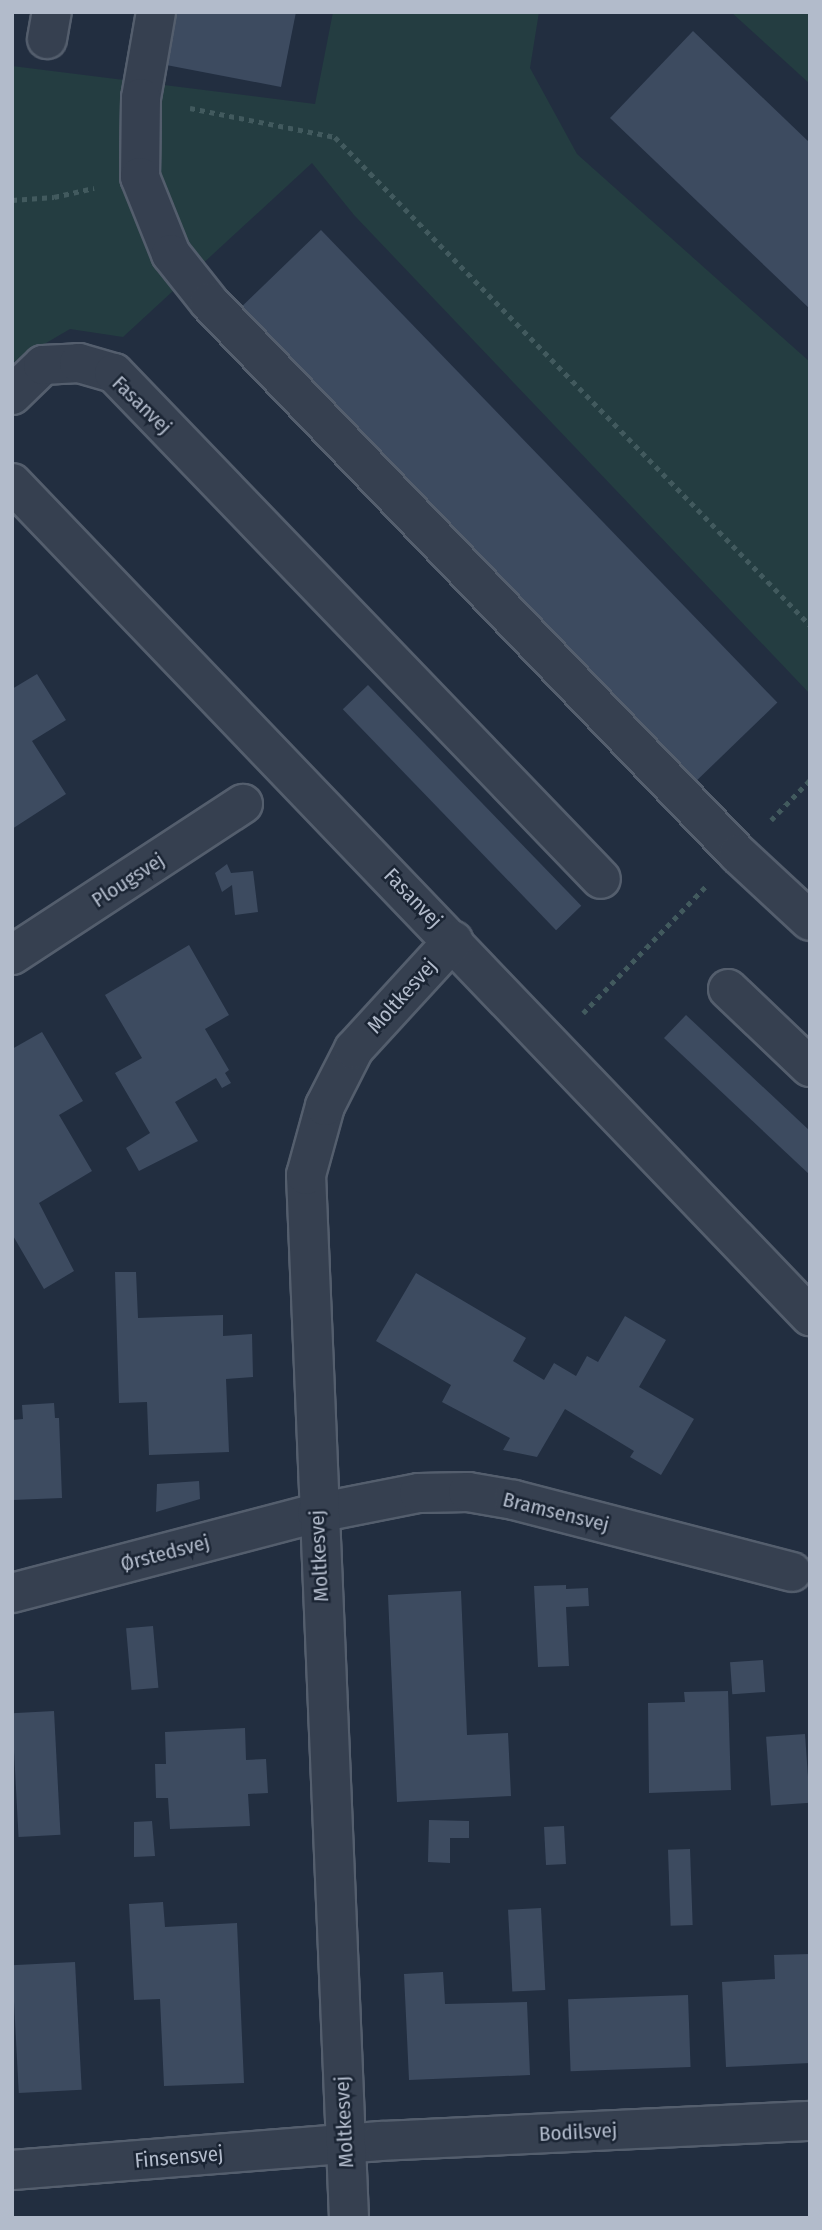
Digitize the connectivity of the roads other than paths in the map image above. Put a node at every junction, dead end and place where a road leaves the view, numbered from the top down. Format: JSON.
{"nodes":[{"id":1,"x":156,"y":12,"type":"edge"},
{"id":2,"x":12,"y":395,"type":"edge"},
{"id":3,"x":12,"y":483,"type":"edge"},
{"id":4,"x":243,"y":804,"type":"dead end"},
{"id":5,"x":601,"y":879,"type":"dead end"},
{"id":6,"x":810,"y":921,"type":"edge"},
{"id":7,"x":453,"y":941,"type":"junction"},
{"id":8,"x":12,"y":955,"type":"edge"},
{"id":9,"x":728,"y":989,"type":"dead end"},
{"id":10,"x":810,"y":1067,"type":"edge"},
{"id":11,"x":810,"y":1316,"type":"edge"},
{"id":12,"x":317,"y":1513,"type":"junction"},
{"id":13,"x":792,"y":1572,"type":"dead end"},
{"id":14,"x":12,"y":1593,"type":"edge"},
{"id":15,"x":810,"y":2121,"type":"edge"},
{"id":16,"x":346,"y":2144,"type":"junction"},
{"id":17,"x":12,"y":2170,"type":"edge"},
{"id":18,"x":349,"y":2218,"type":"edge"}],
"edges":[{"from":1,"to":6,"type":"street"},
{"from":2,"to":5,"type":"street","name":"Fasanvej"},
{"from":3,"to":7,"type":"street","name":"Fasanvej"},
{"from":4,"to":8,"type":"street","name":"Plougsvej"},
{"from":7,"to":11,"type":"street","name":"Fasanvej"},
{"from":7,"to":12,"type":"street","name":"Moltkesvej"},
{"from":9,"to":10,"type":"street"},
{"from":12,"to":13,"type":"street","name":"Bramsensvej"},
{"from":12,"to":14,"type":"street","name":"Ørstedsvej"},
{"from":12,"to":16,"type":"street","name":"Moltkesvej"},
{"from":15,"to":16,"type":"street","name":"Bodilsvej"},
{"from":16,"to":17,"type":"street","name":"Finsensvej"},
{"from":16,"to":18,"type":"street","name":"Moltkesvej"}]}
